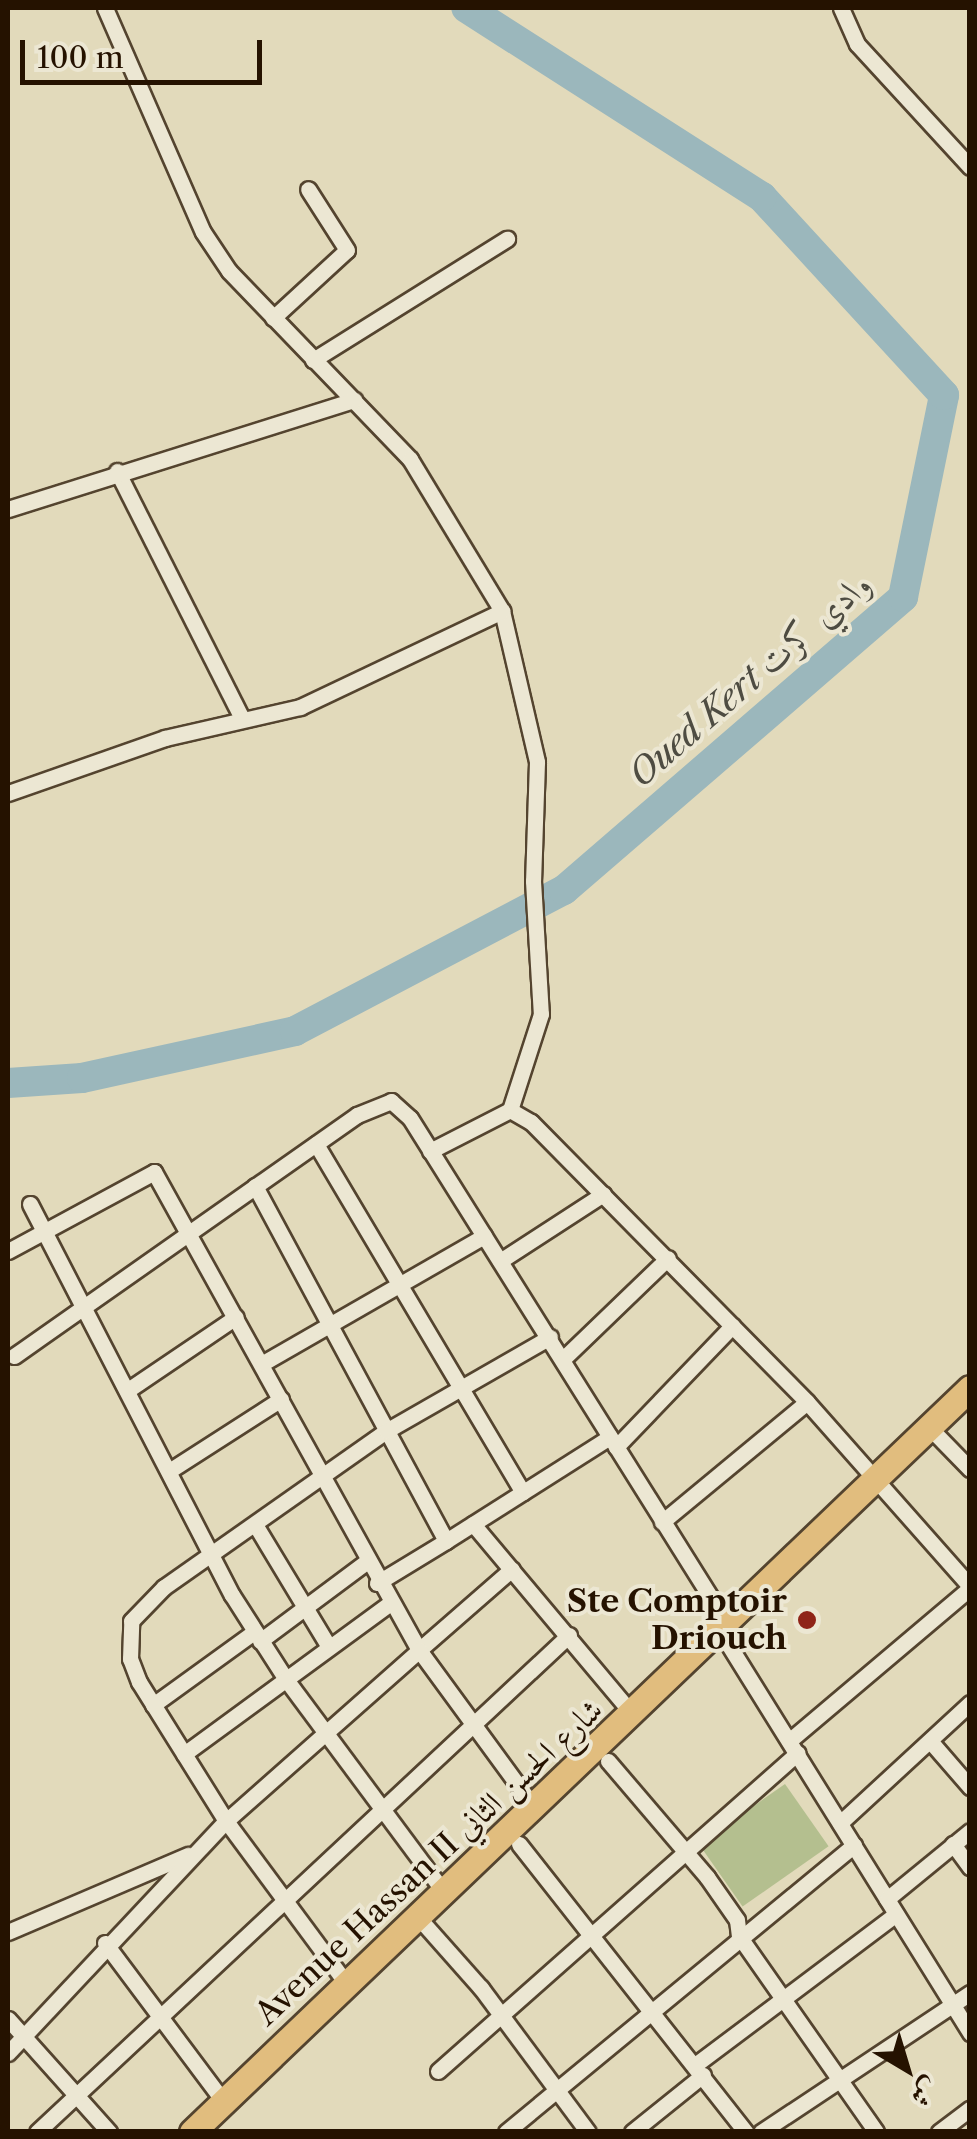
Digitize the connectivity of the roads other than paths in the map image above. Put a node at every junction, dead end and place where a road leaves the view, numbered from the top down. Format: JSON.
{"nodes":[{"id":1,"x":105,"y":8,"type":"edge"},
{"id":2,"x":841,"y":8,"type":"edge"},
{"id":3,"x":970,"y":168,"type":"edge"},
{"id":4,"x":308,"y":189,"type":"dead end"},
{"id":5,"x":507,"y":239,"type":"dead end"},
{"id":6,"x":273,"y":318,"type":"junction"},
{"id":7,"x":313,"y":360,"type":"junction"},
{"id":8,"x":354,"y":400,"type":"junction"},
{"id":9,"x":117,"y":471,"type":"junction"},
{"id":10,"x":8,"y":509,"type":"edge"},
{"id":11,"x":502,"y":611,"type":"junction"},
{"id":12,"x":242,"y":718,"type":"junction"},
{"id":13,"x":8,"y":792,"type":"edge"},
{"id":14,"x":510,"y":1110,"type":"junction"},
{"id":15,"x":316,"y":1144,"type":"junction"},
{"id":16,"x":430,"y":1151,"type":"junction"},
{"id":17,"x":255,"y":1186,"type":"junction"},
{"id":18,"x":603,"y":1194,"type":"junction"},
{"id":19,"x":30,"y":1204,"type":"dead end"},
{"id":20,"x":188,"y":1230,"type":"junction"},
{"id":21,"x":45,"y":1231,"type":"junction"},
{"id":22,"x":484,"y":1236,"type":"junction"},
{"id":23,"x":8,"y":1251,"type":"edge"},
{"id":24,"x":668,"y":1258,"type":"junction"},
{"id":25,"x":500,"y":1261,"type":"junction"},
{"id":26,"x":400,"y":1283,"type":"junction"},
{"id":27,"x":86,"y":1308,"type":"junction"},
{"id":28,"x":236,"y":1316,"type":"junction"},
{"id":29,"x":328,"y":1322,"type":"junction"},
{"id":30,"x":732,"y":1326,"type":"junction"},
{"id":31,"x":550,"y":1337,"type":"junction"},
{"id":32,"x":14,"y":1356,"type":"dead end"},
{"id":33,"x":564,"y":1358,"type":"junction"},
{"id":34,"x":263,"y":1362,"type":"junction"},
{"id":35,"x":459,"y":1386,"type":"junction"},
{"id":36,"x":970,"y":1388,"type":"edge"},
{"id":37,"x":128,"y":1390,"type":"junction"},
{"id":38,"x":281,"y":1399,"type":"junction"},
{"id":39,"x":807,"y":1402,"type":"junction"},
{"id":40,"x":970,"y":1411,"type":"edge"},
{"id":41,"x":386,"y":1430,"type":"junction"},
{"id":42,"x":934,"y":1433,"type":"junction"},
{"id":43,"x":613,"y":1442,"type":"junction"},
{"id":44,"x":970,"y":1469,"type":"edge"},
{"id":45,"x":169,"y":1471,"type":"junction"},
{"id":46,"x":320,"y":1476,"type":"junction"},
{"id":47,"x":883,"y":1484,"type":"junction"},
{"id":48,"x":523,"y":1492,"type":"junction"},
{"id":49,"x":662,"y":1522,"type":"junction"},
{"id":50,"x":473,"y":1524,"type":"junction"},
{"id":51,"x":256,"y":1526,"type":"junction"},
{"id":52,"x":446,"y":1541,"type":"junction"},
{"id":53,"x":211,"y":1555,"type":"junction"},
{"id":54,"x":366,"y":1562,"type":"junction"},
{"id":55,"x":512,"y":1569,"type":"junction"},
{"id":56,"x":378,"y":1583,"type":"junction"},
{"id":57,"x":970,"y":1587,"type":"edge"},
{"id":58,"x":390,"y":1603,"type":"junction"},
{"id":59,"x":303,"y":1604,"type":"junction"},
{"id":60,"x":569,"y":1635,"type":"junction"},
{"id":61,"x":257,"y":1636,"type":"junction"},
{"id":62,"x":729,"y":1636,"type":"junction"},
{"id":63,"x":328,"y":1647,"type":"junction"},
{"id":64,"x":419,"y":1650,"type":"junction"},
{"id":65,"x":285,"y":1678,"type":"junction"},
{"id":66,"x":970,"y":1703,"type":"edge"},
{"id":67,"x":153,"y":1705,"type":"junction"},
{"id":68,"x":634,"y":1714,"type":"junction"},
{"id":69,"x":474,"y":1719,"type":"junction"},
{"id":70,"x":327,"y":1728,"type":"junction"},
{"id":71,"x":930,"y":1742,"type":"junction"},
{"id":72,"x":793,"y":1747,"type":"junction"},
{"id":73,"x":184,"y":1754,"type":"junction"},
{"id":74,"x":608,"y":1761,"type":"junction"},
{"id":75,"x":970,"y":1787,"type":"edge"},
{"id":76,"x":380,"y":1806,"type":"junction"},
{"id":77,"x":534,"y":1807,"type":"junction"},
{"id":78,"x":226,"y":1821,"type":"junction"},
{"id":79,"x":840,"y":1823,"type":"junction"},
{"id":80,"x":970,"y":1831,"type":"edge"},
{"id":81,"x":518,"y":1844,"type":"junction"},
{"id":82,"x":953,"y":1844,"type":"junction"},
{"id":83,"x":854,"y":1846,"type":"junction"},
{"id":84,"x":196,"y":1852,"type":"junction"},
{"id":85,"x":685,"y":1852,"type":"junction"},
{"id":86,"x":970,"y":1866,"type":"edge"},
{"id":87,"x":444,"y":1892,"type":"junction"},
{"id":88,"x":887,"y":1899,"type":"junction"},
{"id":89,"x":284,"y":1900,"type":"junction"},
{"id":90,"x":896,"y":1914,"type":"junction"},
{"id":91,"x":422,"y":1923,"type":"junction"},
{"id":92,"x":8,"y":1932,"type":"edge"},
{"id":93,"x":593,"y":1936,"type":"junction"},
{"id":94,"x":739,"y":1936,"type":"junction"},
{"id":95,"x":105,"y":1943,"type":"junction"},
{"id":96,"x":346,"y":1983,"type":"junction"},
{"id":97,"x":970,"y":1993,"type":"edge"},
{"id":98,"x":787,"y":1996,"type":"junction"},
{"id":99,"x":952,"y":2004,"type":"junction"},
{"id":100,"x":653,"y":2012,"type":"junction"},
{"id":101,"x":162,"y":2015,"type":"junction"},
{"id":102,"x":502,"y":2016,"type":"junction"},
{"id":103,"x":8,"y":2019,"type":"edge"},
{"id":104,"x":970,"y":2033,"type":"edge"},
{"id":105,"x":25,"y":2038,"type":"junction"},
{"id":106,"x":8,"y":2053,"type":"edge"},
{"id":107,"x":699,"y":2070,"type":"junction"},
{"id":108,"x":438,"y":2071,"type":"dead end"},
{"id":109,"x":840,"y":2076,"type":"junction"},
{"id":110,"x":556,"y":2088,"type":"junction"},
{"id":111,"x":76,"y":2097,"type":"junction"},
{"id":112,"x":223,"y":2101,"type":"junction"},
{"id":113,"x":970,"y":2109,"type":"edge"},
{"id":114,"x":37,"y":2132,"type":"edge"},
{"id":115,"x":109,"y":2132,"type":"edge"},
{"id":116,"x":192,"y":2132,"type":"edge"},
{"id":117,"x":215,"y":2132,"type":"edge"},
{"id":118,"x":506,"y":2132,"type":"edge"},
{"id":119,"x":588,"y":2132,"type":"edge"},
{"id":120,"x":632,"y":2132,"type":"edge"},
{"id":121,"x":746,"y":2132,"type":"edge"},
{"id":122,"x":761,"y":2132,"type":"edge"},
{"id":123,"x":876,"y":2132,"type":"edge"},
{"id":124,"x":939,"y":2132,"type":"edge"}],
"edges":[{"from":1,"to":6,"type":"street"},
{"from":2,"to":3,"type":"street"},
{"from":4,"to":6,"type":"street"},
{"from":5,"to":7,"type":"street"},
{"from":6,"to":7,"type":"street"},
{"from":7,"to":8,"type":"street"},
{"from":8,"to":9,"type":"street"},
{"from":8,"to":11,"type":"street"},
{"from":9,"to":10,"type":"street"},
{"from":9,"to":12,"type":"street"},
{"from":11,"to":12,"type":"street"},
{"from":11,"to":14,"type":"street"},
{"from":12,"to":13,"type":"street"},
{"from":14,"to":16,"type":"street"},
{"from":14,"to":18,"type":"street"},
{"from":15,"to":16,"type":"street"},
{"from":15,"to":17,"type":"street"},
{"from":15,"to":26,"type":"street"},
{"from":16,"to":22,"type":"street"},
{"from":17,"to":20,"type":"street"},
{"from":17,"to":29,"type":"street"},
{"from":18,"to":24,"type":"street"},
{"from":18,"to":25,"type":"street"},
{"from":19,"to":21,"type":"street"},
{"from":20,"to":21,"type":"street"},
{"from":20,"to":27,"type":"street"},
{"from":20,"to":28,"type":"street"},
{"from":21,"to":23,"type":"street"},
{"from":21,"to":27,"type":"street"},
{"from":22,"to":25,"type":"street"},
{"from":22,"to":26,"type":"street"},
{"from":24,"to":30,"type":"street"},
{"from":24,"to":33,"type":"street"},
{"from":25,"to":31,"type":"street"},
{"from":26,"to":29,"type":"street"},
{"from":26,"to":35,"type":"street"},
{"from":27,"to":32,"type":"street"},
{"from":27,"to":37,"type":"street"},
{"from":28,"to":34,"type":"street"},
{"from":28,"to":37,"type":"street"},
{"from":29,"to":34,"type":"street"},
{"from":29,"to":41,"type":"street"},
{"from":30,"to":39,"type":"street"},
{"from":30,"to":43,"type":"street"},
{"from":31,"to":33,"type":"street"},
{"from":31,"to":35,"type":"street"},
{"from":33,"to":43,"type":"street"},
{"from":34,"to":38,"type":"street"},
{"from":35,"to":41,"type":"street"},
{"from":35,"to":48,"type":"street"},
{"from":36,"to":42,"type":"main road","name":"Avenue Hassan II شارع الحسن الثاني"},
{"from":37,"to":45,"type":"street"},
{"from":38,"to":45,"type":"street"},
{"from":38,"to":46,"type":"street"},
{"from":39,"to":47,"type":"street"},
{"from":39,"to":49,"type":"street"},
{"from":40,"to":42,"type":"main road","name":"Avenue Hassan II شارع الحسن الثاني"},
{"from":41,"to":46,"type":"street"},
{"from":41,"to":52,"type":"street"},
{"from":42,"to":44,"type":"street"},
{"from":42,"to":47,"type":"main road","name":"Avenue Hassan II شارع الحسن الثاني"},
{"from":43,"to":48,"type":"street"},
{"from":43,"to":49,"type":"street"},
{"from":45,"to":53,"type":"street"},
{"from":46,"to":51,"type":"street"},
{"from":46,"to":54,"type":"street"},
{"from":47,"to":57,"type":"street"},
{"from":47,"to":62,"type":"main road","name":"Avenue Hassan II شارع الحسن الثاني"},
{"from":48,"to":50,"type":"street"},
{"from":49,"to":62,"type":"street"},
{"from":50,"to":52,"type":"street"},
{"from":50,"to":55,"type":"street"},
{"from":51,"to":53,"type":"street"},
{"from":51,"to":59,"type":"street"},
{"from":52,"to":56,"type":"street"},
{"from":53,"to":61,"type":"street"},
{"from":53,"to":67,"type":"street"},
{"from":54,"to":56,"type":"street"},
{"from":54,"to":59,"type":"street"},
{"from":55,"to":60,"type":"street"},
{"from":55,"to":64,"type":"street"},
{"from":56,"to":58,"type":"street"},
{"from":57,"to":72,"type":"street"},
{"from":58,"to":63,"type":"street"},
{"from":58,"to":64,"type":"street"},
{"from":59,"to":61,"type":"street"},
{"from":59,"to":63,"type":"street"},
{"from":60,"to":68,"type":"street"},
{"from":60,"to":69,"type":"street"},
{"from":61,"to":65,"type":"street"},
{"from":61,"to":67,"type":"street"},
{"from":62,"to":68,"type":"main road","name":"Avenue Hassan II شارع الحسن الثاني"},
{"from":62,"to":72,"type":"street"},
{"from":62,"to":74,"type":"main road","name":"Avenue Hassan II شارع الحسن الثاني"},
{"from":63,"to":65,"type":"street"},
{"from":64,"to":69,"type":"street"},
{"from":64,"to":70,"type":"street"},
{"from":65,"to":70,"type":"street"},
{"from":65,"to":73,"type":"street"},
{"from":66,"to":71,"type":"street"},
{"from":67,"to":73,"type":"street"},
{"from":68,"to":77,"type":"main road","name":"Avenue Hassan II شارع الحسن الثاني"},
{"from":69,"to":76,"type":"street"},
{"from":69,"to":77,"type":"street"},
{"from":70,"to":76,"type":"street"},
{"from":70,"to":78,"type":"street"},
{"from":71,"to":75,"type":"street"},
{"from":71,"to":79,"type":"street"},
{"from":72,"to":79,"type":"street"},
{"from":72,"to":85,"type":"street"},
{"from":73,"to":78,"type":"street"},
{"from":74,"to":81,"type":"main road","name":"Avenue Hassan II شارع الحسن الثاني"},
{"from":74,"to":85,"type":"street"},
{"from":76,"to":87,"type":"street"},
{"from":76,"to":89,"type":"street"},
{"from":77,"to":87,"type":"main road","name":"Avenue Hassan II شارع الحسن الثاني"},
{"from":78,"to":84,"type":"street"},
{"from":78,"to":89,"type":"street"},
{"from":79,"to":83,"type":"street"},
{"from":80,"to":82,"type":"street"},
{"from":81,"to":91,"type":"main road","name":"Avenue Hassan II شارع الحسن الثاني"},
{"from":81,"to":93,"type":"street"},
{"from":82,"to":86,"type":"street"},
{"from":82,"to":88,"type":"street"},
{"from":83,"to":88,"type":"street"},
{"from":83,"to":94,"type":"street"},
{"from":84,"to":92,"type":"street"},
{"from":84,"to":95,"type":"street"},
{"from":85,"to":93,"type":"street"},
{"from":85,"to":94,"type":"street"},
{"from":87,"to":91,"type":"main road","name":"Avenue Hassan II شارع الحسن الثاني"},
{"from":88,"to":90,"type":"street"},
{"from":89,"to":96,"type":"street"},
{"from":89,"to":101,"type":"street"},
{"from":90,"to":98,"type":"street"},
{"from":90,"to":99,"type":"street"},
{"from":91,"to":96,"type":"main road","name":"Avenue Hassan II شارع الحسن الثاني"},
{"from":91,"to":102,"type":"street"},
{"from":91,"to":117,"type":"main road","name":"Avenue Hassan II شارع الحسن الثاني"},
{"from":93,"to":100,"type":"street"},
{"from":93,"to":102,"type":"street"},
{"from":94,"to":98,"type":"street"},
{"from":94,"to":100,"type":"street"},
{"from":95,"to":101,"type":"street"},
{"from":95,"to":105,"type":"street"},
{"from":96,"to":112,"type":"main road","name":"Avenue Hassan II شارع الحسن الثاني"},
{"from":97,"to":99,"type":"street"},
{"from":98,"to":107,"type":"street"},
{"from":98,"to":109,"type":"street"},
{"from":99,"to":104,"type":"street"},
{"from":99,"to":109,"type":"street"},
{"from":100,"to":107,"type":"street"},
{"from":100,"to":110,"type":"street"},
{"from":101,"to":111,"type":"street"},
{"from":101,"to":112,"type":"street"},
{"from":102,"to":108,"type":"street"},
{"from":102,"to":110,"type":"street"},
{"from":103,"to":105,"type":"street"},
{"from":105,"to":106,"type":"street"},
{"from":105,"to":111,"type":"street"},
{"from":107,"to":120,"type":"street"},
{"from":107,"to":121,"type":"street"},
{"from":109,"to":122,"type":"street"},
{"from":109,"to":123,"type":"street"},
{"from":110,"to":118,"type":"street"},
{"from":110,"to":119,"type":"street"},
{"from":111,"to":114,"type":"street"},
{"from":111,"to":115,"type":"street"},
{"from":112,"to":116,"type":"main road","name":"Avenue Hassan II شارع الحسن الثاني"},
{"from":113,"to":124,"type":"street"}]}
